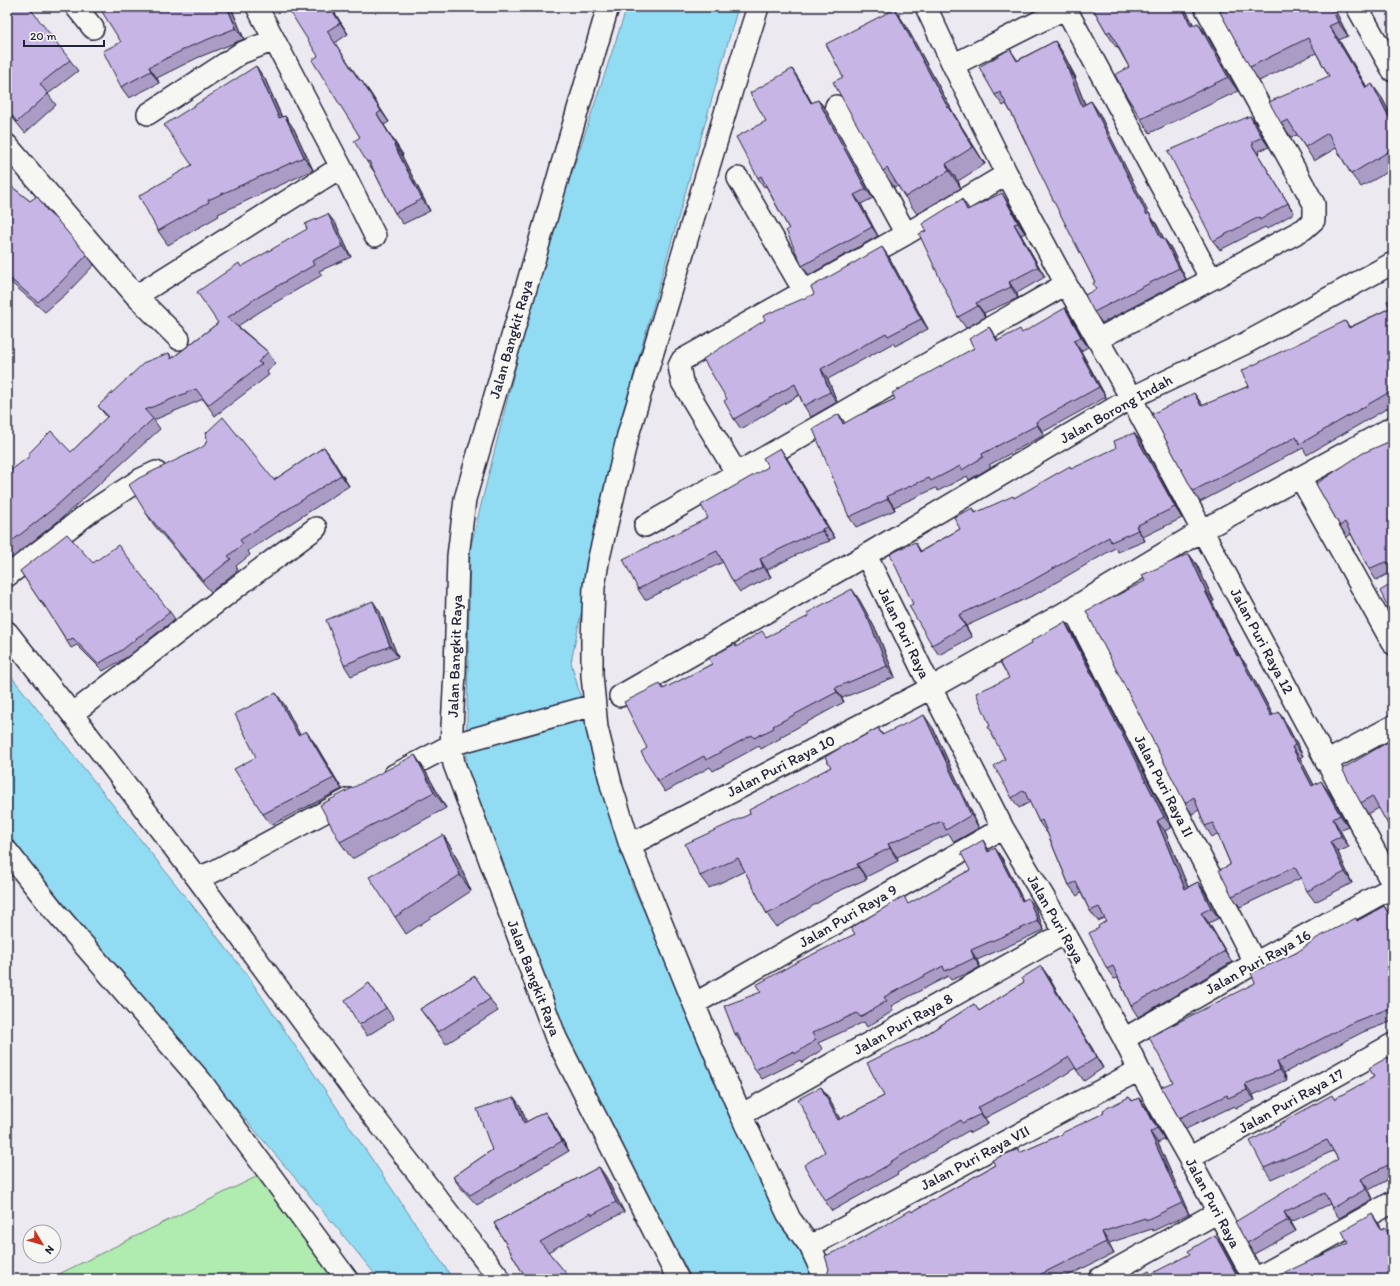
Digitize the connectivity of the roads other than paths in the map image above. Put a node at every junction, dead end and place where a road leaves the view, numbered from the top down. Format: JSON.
{"nodes":[{"id":1,"x":76,"y":7,"type":"edge"},
{"id":2,"x":257,"y":7,"type":"edge"},
{"id":3,"x":608,"y":7,"type":"edge"},
{"id":4,"x":758,"y":7,"type":"edge"},
{"id":5,"x":926,"y":7,"type":"edge"},
{"id":6,"x":1205,"y":7,"type":"edge"},
{"id":7,"x":1357,"y":7,"type":"edge"},
{"id":8,"x":1066,"y":8,"type":"edge"},
{"id":9,"x":93,"y":28,"type":"dead end"},
{"id":10,"x":274,"y":40,"type":"junction"},
{"id":11,"x":953,"y":65,"type":"junction"},
{"id":12,"x":1393,"y":71,"type":"edge"},
{"id":13,"x":836,"y":106,"type":"edge"},
{"id":14,"x":148,"y":114,"type":"dead end"},
{"id":15,"x":7,"y":145,"type":"edge"},
{"id":16,"x":341,"y":167,"type":"junction"},
{"id":17,"x":1007,"y":174,"type":"junction"},
{"id":18,"x":738,"y":178,"type":"dead end"},
{"id":19,"x":906,"y":234,"type":"junction"},
{"id":20,"x":375,"y":236,"type":"dead end"},
{"id":21,"x":1393,"y":263,"type":"edge"},
{"id":22,"x":1212,"y":279,"type":"junction"},
{"id":23,"x":1066,"y":284,"type":"junction"},
{"id":24,"x":804,"y":291,"type":"junction"},
{"id":25,"x":136,"y":296,"type":"junction"},
{"id":26,"x":179,"y":339,"type":"dead end"},
{"id":27,"x":1098,"y":339,"type":"junction"},
{"id":28,"x":1131,"y":398,"type":"junction"},
{"id":29,"x":1393,"y":427,"type":"edge"},
{"id":30,"x":176,"y":462,"type":"edge"},
{"id":31,"x":737,"y":474,"type":"junction"},
{"id":32,"x":1300,"y":477,"type":"junction"},
{"id":33,"x":645,"y":526,"type":"dead end"},
{"id":34,"x":316,"y":528,"type":"dead end"},
{"id":35,"x":1203,"y":530,"type":"junction"},
{"id":36,"x":866,"y":555,"type":"junction"},
{"id":37,"x":7,"y":576,"type":"edge"},
{"id":38,"x":1386,"y":589,"type":"edge"},
{"id":39,"x":1367,"y":598,"type":"junction"},
{"id":40,"x":1073,"y":608,"type":"junction"},
{"id":41,"x":7,"y":632,"type":"edge"},
{"id":42,"x":1393,"y":644,"type":"edge"},
{"id":43,"x":931,"y":688,"type":"junction"},
{"id":44,"x":620,"y":696,"type":"dead end"},
{"id":45,"x":591,"y":706,"type":"junction"},
{"id":46,"x":72,"y":714,"type":"junction"},
{"id":47,"x":1393,"y":726,"type":"edge"},
{"id":48,"x":456,"y":744,"type":"junction"},
{"id":49,"x":1326,"y":762,"type":"junction"},
{"id":50,"x":1003,"y":828,"type":"junction"},
{"id":51,"x":630,"y":845,"type":"junction"},
{"id":52,"x":7,"y":851,"type":"edge"},
{"id":53,"x":197,"y":878,"type":"junction"},
{"id":54,"x":1393,"y":886,"type":"edge"},
{"id":55,"x":1065,"y":933,"type":"junction"},
{"id":56,"x":1255,"y":964,"type":"junction"},
{"id":57,"x":694,"y":1004,"type":"junction"},
{"id":58,"x":1124,"y":1039,"type":"junction"},
{"id":59,"x":1393,"y":1044,"type":"edge"},
{"id":60,"x":1139,"y":1070,"type":"junction"},
{"id":61,"x":741,"y":1115,"type":"junction"},
{"id":62,"x":1189,"y":1158,"type":"junction"},
{"id":63,"x":1392,"y":1205,"type":"edge"},
{"id":64,"x":1218,"y":1212,"type":"junction"},
{"id":65,"x":810,"y":1246,"type":"junction"},
{"id":66,"x":348,"y":1279,"type":"edge"},
{"id":67,"x":500,"y":1279,"type":"edge"},
{"id":68,"x":678,"y":1279,"type":"edge"},
{"id":69,"x":825,"y":1279,"type":"edge"},
{"id":70,"x":1098,"y":1279,"type":"edge"},
{"id":71,"x":1255,"y":1279,"type":"edge"}],
"edges":[{"from":1,"to":9,"type":"street"},
{"from":2,"to":10,"type":"street"},
{"from":3,"to":48,"type":"street","name":"Jalan Bangkit Raya"},
{"from":4,"to":45,"type":"street"},
{"from":5,"to":11,"type":"street","name":"Jalan Puri Raya 12"},
{"from":6,"to":22,"type":"street"},
{"from":7,"to":12,"type":"street"},
{"from":8,"to":11,"type":"street"},
{"from":8,"to":22,"type":"street"},
{"from":10,"to":14,"type":"street"},
{"from":10,"to":16,"type":"street"},
{"from":11,"to":17,"type":"street","name":"Jalan Puri Raya 12"},
{"from":13,"to":19,"type":"street"},
{"from":15,"to":25,"type":"street"},
{"from":16,"to":20,"type":"street"},
{"from":16,"to":25,"type":"street"},
{"from":17,"to":19,"type":"street"},
{"from":17,"to":23,"type":"street","name":"Jalan Puri Raya 12"},
{"from":18,"to":24,"type":"street"},
{"from":19,"to":24,"type":"street"},
{"from":21,"to":28,"type":"street","name":"Jalan Borong Indah"},
{"from":22,"to":27,"type":"street"},
{"from":23,"to":27,"type":"street","name":"Jalan Puri Raya 12"},
{"from":23,"to":31,"type":"street"},
{"from":24,"to":31,"type":"street"},
{"from":25,"to":26,"type":"street"},
{"from":27,"to":28,"type":"street","name":"Jalan Puri Raya 12"},
{"from":28,"to":35,"type":"street","name":"Jalan Puri Raya 12"},
{"from":28,"to":36,"type":"street","name":"Jalan Borong Indah"},
{"from":29,"to":32,"type":"street","name":"Jalan Puri Raya 10"},
{"from":30,"to":37,"type":"street"},
{"from":31,"to":33,"type":"street"},
{"from":32,"to":35,"type":"street","name":"Jalan Puri Raya 10"},
{"from":32,"to":39,"type":"street"},
{"from":34,"to":46,"type":"street"},
{"from":35,"to":40,"type":"street","name":"Jalan Puri Raya 10"},
{"from":35,"to":49,"type":"street","name":"Jalan Puri Raya 12"},
{"from":36,"to":43,"type":"street","name":"Jalan Puri Raya"},
{"from":36,"to":44,"type":"street","name":"Jalan Borong Indah"},
{"from":38,"to":39,"type":"street"},
{"from":39,"to":42,"type":"street"},
{"from":40,"to":43,"type":"street","name":"Jalan Puri Raya 10"},
{"from":40,"to":56,"type":"street","name":"Jalan Puri Raya II"},
{"from":41,"to":46,"type":"street"},
{"from":43,"to":50,"type":"street","name":"Jalan Puri Raya"},
{"from":43,"to":51,"type":"street","name":"Jalan Puri Raya 10"},
{"from":45,"to":48,"type":"street"},
{"from":45,"to":51,"type":"street"},
{"from":46,"to":53,"type":"street"},
{"from":47,"to":49,"type":"street"},
{"from":48,"to":53,"type":"street"},
{"from":48,"to":68,"type":"street","name":"Jalan Bangkit Raya"},
{"from":49,"to":54,"type":"street","name":"Jalan Puri Raya 12"},
{"from":50,"to":55,"type":"street","name":"Jalan Puri Raya"},
{"from":50,"to":57,"type":"street","name":"Jalan Puri Raya 9"},
{"from":51,"to":57,"type":"street"},
{"from":52,"to":66,"type":"street"},
{"from":53,"to":67,"type":"street"},
{"from":54,"to":56,"type":"street","name":"Jalan Puri Raya 16"},
{"from":55,"to":58,"type":"street","name":"Jalan Puri Raya"},
{"from":55,"to":61,"type":"street","name":"Jalan Puri Raya 8"},
{"from":56,"to":58,"type":"street","name":"Jalan Puri Raya 16"},
{"from":57,"to":61,"type":"street"},
{"from":58,"to":60,"type":"street","name":"Jalan Puri Raya"},
{"from":59,"to":62,"type":"street","name":"Jalan Puri Raya 17"},
{"from":60,"to":62,"type":"street","name":"Jalan Puri Raya"},
{"from":60,"to":65,"type":"street","name":"Jalan Puri Raya VII"},
{"from":61,"to":65,"type":"street"},
{"from":62,"to":64,"type":"street","name":"Jalan Puri Raya"},
{"from":63,"to":71,"type":"street"},
{"from":64,"to":70,"type":"street"},
{"from":64,"to":71,"type":"street","name":"Jalan Puri Raya"},
{"from":65,"to":69,"type":"street"}]}
